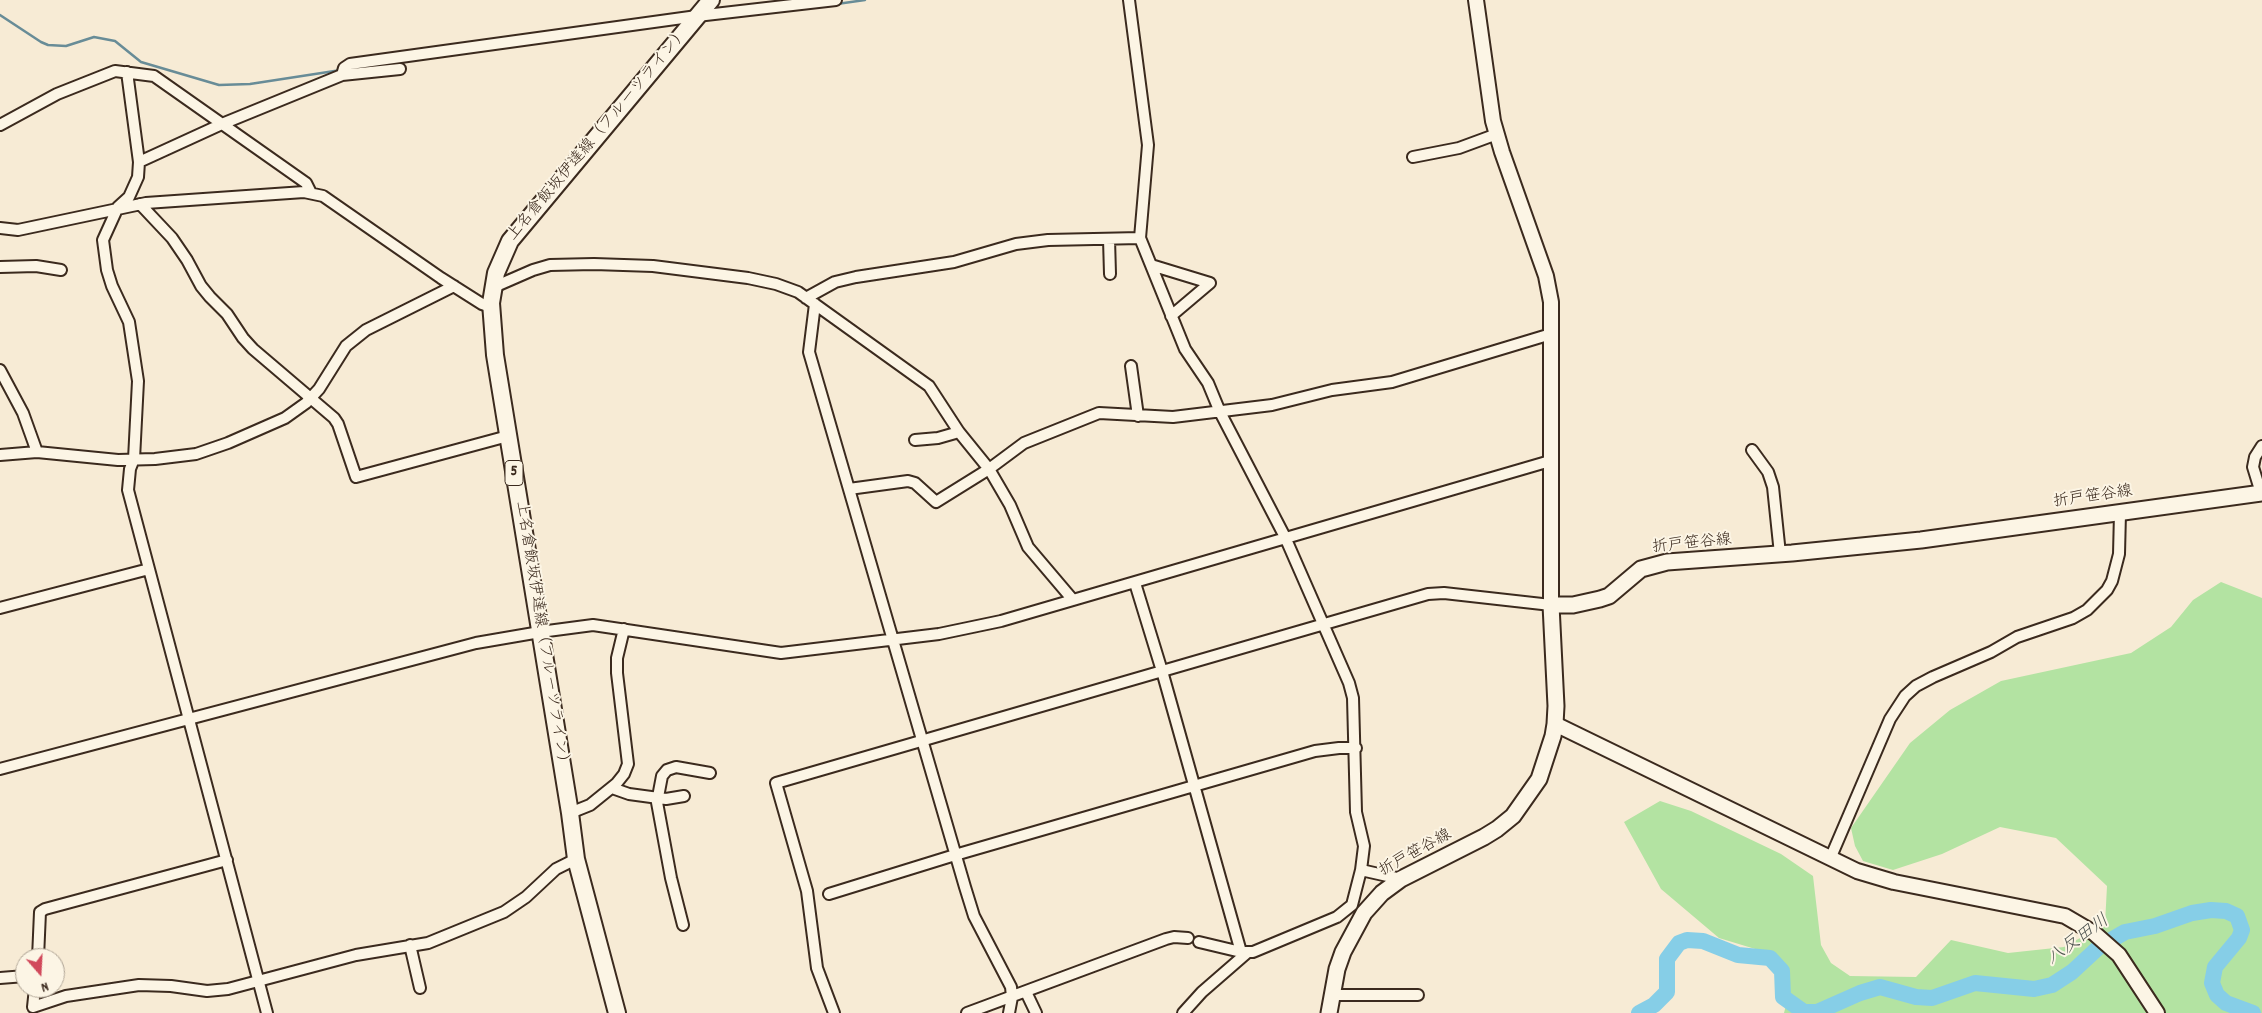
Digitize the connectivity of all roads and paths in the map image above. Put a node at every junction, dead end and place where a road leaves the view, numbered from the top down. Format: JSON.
{"nodes":[{"id":1,"x":711,"y":0,"type":"edge"},
{"id":2,"x":836,"y":0,"type":"edge"},
{"id":3,"x":1129,"y":0,"type":"edge"},
{"id":4,"x":1476,"y":0,"type":"edge"},
{"id":5,"x":697,"y":16,"type":"junction"},
{"id":6,"x":400,"y":70,"type":"dead end"},
{"id":7,"x":127,"y":72,"type":"junction"},
{"id":8,"x":342,"y":75,"type":"junction"},
{"id":9,"x":222,"y":124,"type":"junction"},
{"id":10,"x":0,"y":125,"type":"edge"},
{"id":11,"x":1496,"y":134,"type":"junction"},
{"id":12,"x":1413,"y":157,"type":"dead end"},
{"id":13,"x":139,"y":162,"type":"junction"},
{"id":14,"x":312,"y":193,"type":"junction"},
{"id":15,"x":140,"y":204,"type":"junction"},
{"id":16,"x":118,"y":207,"type":"junction"},
{"id":17,"x":0,"y":228,"type":"edge"},
{"id":18,"x":1140,"y":238,"type":"junction"},
{"id":19,"x":1109,"y":239,"type":"junction"},
{"id":20,"x":1150,"y":265,"type":"junction"},
{"id":21,"x":0,"y":267,"type":"edge"},
{"id":22,"x":61,"y":270,"type":"dead end"},
{"id":23,"x":1110,"y":274,"type":"dead end"},
{"id":24,"x":454,"y":286,"type":"junction"},
{"id":25,"x":494,"y":287,"type":"junction"},
{"id":26,"x":810,"y":301,"type":"junction"},
{"id":27,"x":492,"y":307,"type":"junction"},
{"id":28,"x":1171,"y":316,"type":"junction"},
{"id":29,"x":1551,"y":334,"type":"junction"},
{"id":30,"x":1131,"y":366,"type":"dead end"},
{"id":31,"x":1,"y":372,"type":"edge"},
{"id":32,"x":310,"y":398,"type":"junction"},
{"id":33,"x":1220,"y":412,"type":"junction"},
{"id":34,"x":1138,"y":416,"type":"junction"},
{"id":35,"x":959,"y":432,"type":"junction"},
{"id":36,"x":508,"y":436,"type":"junction"},
{"id":37,"x":915,"y":440,"type":"dead end"},
{"id":38,"x":2262,"y":446,"type":"edge"},
{"id":39,"x":1752,"y":450,"type":"dead end"},
{"id":40,"x":37,"y":452,"type":"junction"},
{"id":41,"x":0,"y":455,"type":"edge"},
{"id":42,"x":134,"y":459,"type":"junction"},
{"id":43,"x":1550,"y":461,"type":"junction"},
{"id":44,"x":989,"y":469,"type":"junction"},
{"id":45,"x":849,"y":489,"type":"junction"},
{"id":46,"x":2261,"y":493,"type":"edge"},
{"id":47,"x":2120,"y":512,"type":"junction"},
{"id":48,"x":1285,"y":537,"type":"junction"},
{"id":49,"x":1780,"y":554,"type":"junction"},
{"id":50,"x":149,"y":569,"type":"junction"},
{"id":51,"x":1135,"y":582,"type":"junction"},
{"id":52,"x":1073,"y":600,"type":"junction"},
{"id":53,"x":1551,"y":605,"type":"junction"},
{"id":54,"x":0,"y":608,"type":"edge"},
{"id":55,"x":1324,"y":626,"type":"junction"},
{"id":56,"x":624,"y":628,"type":"junction"},
{"id":57,"x":540,"y":632,"type":"junction"},
{"id":58,"x":892,"y":640,"type":"junction"},
{"id":59,"x":1162,"y":671,"type":"junction"},
{"id":60,"x":189,"y":720,"type":"junction"},
{"id":61,"x":1555,"y":724,"type":"junction"},
{"id":62,"x":922,"y":741,"type":"junction"},
{"id":63,"x":1356,"y":748,"type":"junction"},
{"id":64,"x":0,"y":769,"type":"edge"},
{"id":65,"x":710,"y":773,"type":"dead end"},
{"id":66,"x":1194,"y":786,"type":"junction"},
{"id":67,"x":612,"y":788,"type":"junction"},
{"id":68,"x":684,"y":796,"type":"dead end"},
{"id":69,"x":657,"y":797,"type":"junction"},
{"id":70,"x":570,"y":813,"type":"junction"},
{"id":71,"x":955,"y":855,"type":"junction"},
{"id":72,"x":576,"y":859,"type":"junction"},
{"id":73,"x":1830,"y":859,"type":"junction"},
{"id":74,"x":227,"y":860,"type":"junction"},
{"id":75,"x":1361,"y":870,"type":"junction"},
{"id":76,"x":1401,"y":878,"type":"junction"},
{"id":77,"x":829,"y":894,"type":"dead end"},
{"id":78,"x":1352,"y":905,"type":"junction"},
{"id":79,"x":1361,"y":919,"type":"junction"},
{"id":80,"x":683,"y":926,"type":"dead end"},
{"id":81,"x":1188,"y":938,"type":"dead end"},
{"id":82,"x":1199,"y":942,"type":"dead end"},
{"id":83,"x":410,"y":945,"type":"junction"},
{"id":84,"x":38,"y":948,"type":"edge"},
{"id":85,"x":1244,"y":952,"type":"junction"},
{"id":86,"x":15,"y":977,"type":"edge"},
{"id":87,"x":0,"y":978,"type":"edge"},
{"id":88,"x":259,"y":981,"type":"junction"},
{"id":89,"x":420,"y":988,"type":"dead end"},
{"id":90,"x":1026,"y":992,"type":"junction"},
{"id":91,"x":1332,"y":995,"type":"junction"},
{"id":92,"x":1418,"y":995,"type":"dead end"},
{"id":93,"x":65,"y":996,"type":"edge"},
{"id":94,"x":1012,"y":997,"type":"junction"},
{"id":95,"x":34,"y":998,"type":"edge"},
{"id":96,"x":60,"y":998,"type":"edge"},
{"id":97,"x":268,"y":1013,"type":"edge"},
{"id":98,"x":617,"y":1013,"type":"edge"},
{"id":99,"x":834,"y":1013,"type":"edge"},
{"id":100,"x":967,"y":1013,"type":"edge"},
{"id":101,"x":1009,"y":1013,"type":"edge"},
{"id":102,"x":1036,"y":1013,"type":"edge"},
{"id":103,"x":1183,"y":1013,"type":"edge"},
{"id":104,"x":1329,"y":1013,"type":"edge"},
{"id":105,"x":2157,"y":1013,"type":"edge"}],
"edges":[{"from":1,"to":5,"type":"main road","name":"上名倉飯坂伊達線（フルーツライン）","number":"5"},
{"from":2,"to":5,"type":"street"},
{"from":3,"to":18,"type":"street"},
{"from":4,"to":11,"type":"street"},
{"from":5,"to":8,"type":"street"},
{"from":5,"to":25,"type":"main road","name":"上名倉飯坂伊達線（フルーツライン）","number":"5"},
{"from":6,"to":8,"type":"street"},
{"from":7,"to":9,"type":"street"},
{"from":7,"to":10,"type":"street"},
{"from":7,"to":13,"type":"street"},
{"from":8,"to":9,"type":"street"},
{"from":9,"to":13,"type":"street"},
{"from":9,"to":14,"type":"street"},
{"from":11,"to":12,"type":"street"},
{"from":11,"to":29,"type":"street"},
{"from":13,"to":16,"type":"street"},
{"from":14,"to":15,"type":"street"},
{"from":14,"to":24,"type":"street"},
{"from":15,"to":16,"type":"street"},
{"from":15,"to":32,"type":"street"},
{"from":16,"to":17,"type":"street"},
{"from":16,"to":42,"type":"street"},
{"from":18,"to":19,"type":"street"},
{"from":18,"to":20,"type":"street"},
{"from":19,"to":23,"type":"street"},
{"from":19,"to":26,"type":"street"},
{"from":20,"to":28,"type":"street"},
{"from":20,"to":28,"type":"street"},
{"from":21,"to":22,"type":"street"},
{"from":24,"to":27,"type":"street"},
{"from":24,"to":32,"type":"street"},
{"from":25,"to":26,"type":"street"},
{"from":25,"to":27,"type":"main road","name":"上名倉飯坂伊達線（フルーツライン）","number":"5"},
{"from":26,"to":35,"type":"street"},
{"from":26,"to":45,"type":"street"},
{"from":27,"to":36,"type":"main road","name":"上名倉飯坂伊達線（フルーツライン）","number":"5"},
{"from":28,"to":33,"type":"street"},
{"from":29,"to":33,"type":"street"},
{"from":29,"to":43,"type":"street"},
{"from":30,"to":34,"type":"street"},
{"from":31,"to":40,"type":"street"},
{"from":32,"to":36,"type":"street"},
{"from":32,"to":42,"type":"street"},
{"from":33,"to":34,"type":"street"},
{"from":33,"to":48,"type":"street"},
{"from":34,"to":44,"type":"street"},
{"from":35,"to":37,"type":"street"},
{"from":35,"to":44,"type":"street"},
{"from":36,"to":57,"type":"main road","name":"上名倉飯坂伊達線（フルーツライン）","number":"5"},
{"from":38,"to":46,"type":"street"},
{"from":39,"to":49,"type":"street"},
{"from":40,"to":41,"type":"street"},
{"from":40,"to":42,"type":"street"},
{"from":42,"to":50,"type":"street"},
{"from":43,"to":48,"type":"street"},
{"from":43,"to":53,"type":"street"},
{"from":44,"to":45,"type":"street"},
{"from":44,"to":52,"type":"street"},
{"from":45,"to":58,"type":"street"},
{"from":46,"to":47,"type":"main road","name":"折戸笹谷線"},
{"from":47,"to":49,"type":"main road","name":"折戸笹谷線"},
{"from":47,"to":73,"type":"street"},
{"from":48,"to":51,"type":"street"},
{"from":48,"to":55,"type":"street"},
{"from":49,"to":53,"type":"main road","name":"折戸笹谷線"},
{"from":50,"to":54,"type":"street"},
{"from":50,"to":60,"type":"street"},
{"from":51,"to":52,"type":"street"},
{"from":51,"to":59,"type":"street"},
{"from":52,"to":58,"type":"street"},
{"from":53,"to":55,"type":"street"},
{"from":53,"to":61,"type":"main road","name":"折戸笹谷線"},
{"from":55,"to":59,"type":"street"},
{"from":55,"to":63,"type":"street"},
{"from":56,"to":57,"type":"street"},
{"from":56,"to":58,"type":"street"},
{"from":56,"to":67,"type":"street"},
{"from":57,"to":60,"type":"street"},
{"from":57,"to":70,"type":"main road","name":"上名倉飯坂伊達線（フルーツライン）","number":"5"},
{"from":58,"to":62,"type":"street"},
{"from":59,"to":62,"type":"street"},
{"from":59,"to":66,"type":"street"},
{"from":60,"to":64,"type":"street"},
{"from":60,"to":74,"type":"street"},
{"from":61,"to":73,"type":"street"},
{"from":61,"to":76,"type":"main road","name":"折戸笹谷線"},
{"from":62,"to":71,"type":"street"},
{"from":62,"to":99,"type":"street"},
{"from":63,"to":66,"type":"street"},
{"from":63,"to":75,"type":"street"},
{"from":65,"to":69,"type":"street"},
{"from":66,"to":71,"type":"street"},
{"from":66,"to":85,"type":"street"},
{"from":67,"to":69,"type":"street"},
{"from":67,"to":70,"type":"street"},
{"from":68,"to":69,"type":"street"},
{"from":69,"to":80,"type":"street"},
{"from":70,"to":72,"type":"main road","name":"上名倉飯坂伊達線（フルーツライン）","number":"5"},
{"from":71,"to":77,"type":"street"},
{"from":71,"to":94,"type":"street"},
{"from":72,"to":83,"type":"street"},
{"from":72,"to":98,"type":"main road","name":"上名倉飯坂伊達線（フルーツライン）","number":"5"},
{"from":73,"to":105,"type":"street"},
{"from":74,"to":84,"type":"street"},
{"from":74,"to":88,"type":"street"},
{"from":75,"to":76,"type":"street"},
{"from":75,"to":78,"type":"street"},
{"from":76,"to":79,"type":"main road","name":"折戸笹谷線"},
{"from":78,"to":79,"type":"street"},
{"from":78,"to":85,"type":"street"},
{"from":79,"to":91,"type":"main road","name":"折戸笹谷線"},
{"from":81,"to":90,"type":"street"},
{"from":82,"to":85,"type":"street"},
{"from":83,"to":88,"type":"street"},
{"from":83,"to":89,"type":"street"},
{"from":85,"to":103,"type":"street"},
{"from":86,"to":87,"type":"street"},
{"from":88,"to":93,"type":"street"},
{"from":88,"to":97,"type":"street"},
{"from":90,"to":94,"type":"street"},
{"from":90,"to":102,"type":"street"},
{"from":91,"to":92,"type":"street"},
{"from":91,"to":104,"type":"main road","name":"折戸笹谷線"},
{"from":94,"to":100,"type":"street"},
{"from":94,"to":101,"type":"street"},
{"from":95,"to":96,"type":"street"}]}
